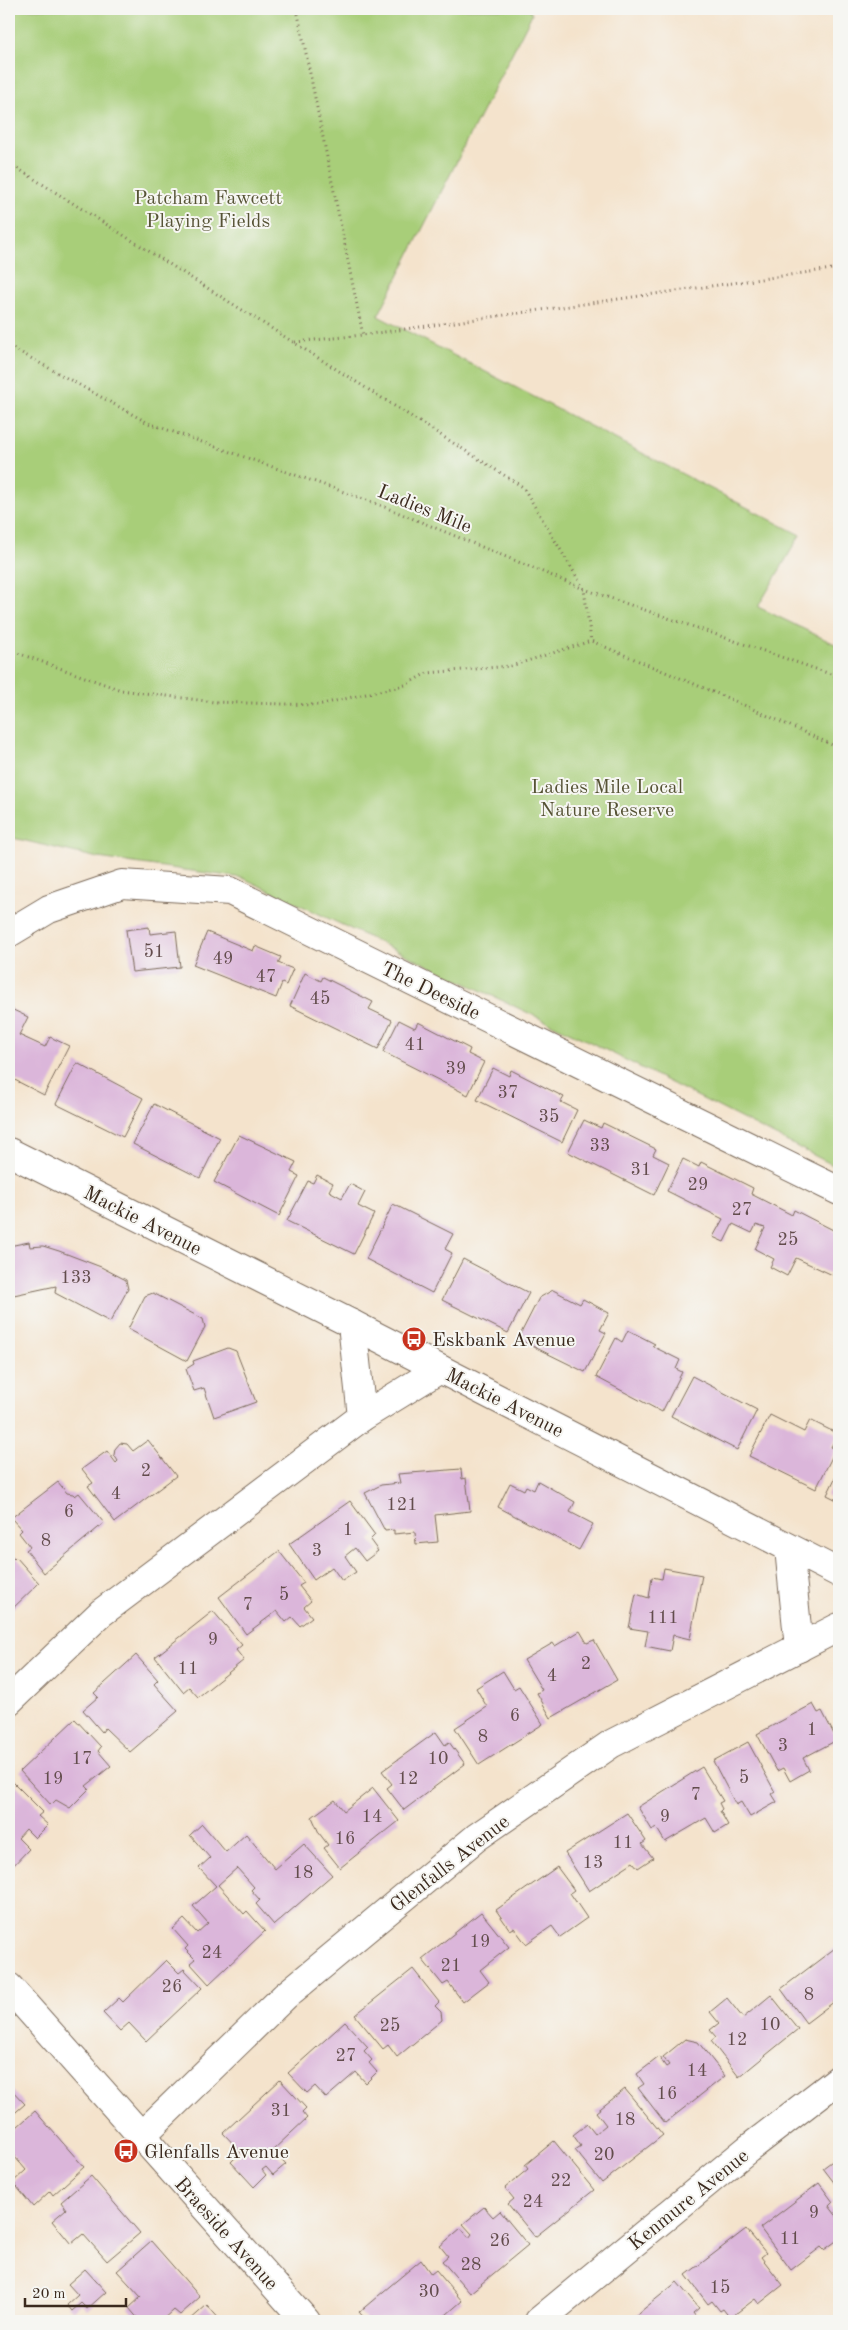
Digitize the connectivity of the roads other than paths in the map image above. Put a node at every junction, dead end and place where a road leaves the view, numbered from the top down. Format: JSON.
{"nodes":[{"id":1,"x":9,"y":933,"type":"edge"},
{"id":2,"x":13,"y":1159,"type":"edge"},
{"id":3,"x":839,"y":1190,"type":"edge"},
{"id":4,"x":352,"y":1324,"type":"junction"},
{"id":5,"x":440,"y":1369,"type":"junction"},
{"id":6,"x":362,"y":1416,"type":"junction"},
{"id":7,"x":789,"y":1548,"type":"junction"},
{"id":8,"x":839,"y":1573,"type":"edge"},
{"id":9,"x":839,"y":1627,"type":"edge"},
{"id":10,"x":799,"y":1648,"type":"junction"},
{"id":11,"x":9,"y":1701,"type":"edge"},
{"id":12,"x":9,"y":1988,"type":"edge"},
{"id":13,"x":839,"y":2079,"type":"edge"},
{"id":14,"x":140,"y":2137,"type":"junction"},
{"id":15,"x":306,"y":2321,"type":"edge"},
{"id":16,"x":539,"y":2321,"type":"edge"}],
"edges":[{"from":1,"to":3,"type":"street","name":"The Deeside"},
{"from":2,"to":4,"type":"street","name":"Mackie Avenue"},
{"from":4,"to":5,"type":"street","name":"Mackie Avenue"},
{"from":4,"to":6,"type":"street"},
{"from":5,"to":6,"type":"street"},
{"from":5,"to":7,"type":"street","name":"Mackie Avenue"},
{"from":6,"to":11,"type":"street"},
{"from":7,"to":8,"type":"street","name":"Mackie Avenue"},
{"from":7,"to":10,"type":"street"},
{"from":9,"to":10,"type":"street","name":"Glenfalls Avenue"},
{"from":10,"to":14,"type":"street","name":"Glenfalls Avenue"},
{"from":12,"to":14,"type":"street","name":"Braeside Avenue"},
{"from":13,"to":16,"type":"street","name":"Kenmure Avenue"},
{"from":14,"to":15,"type":"street","name":"Braeside Avenue"}]}
